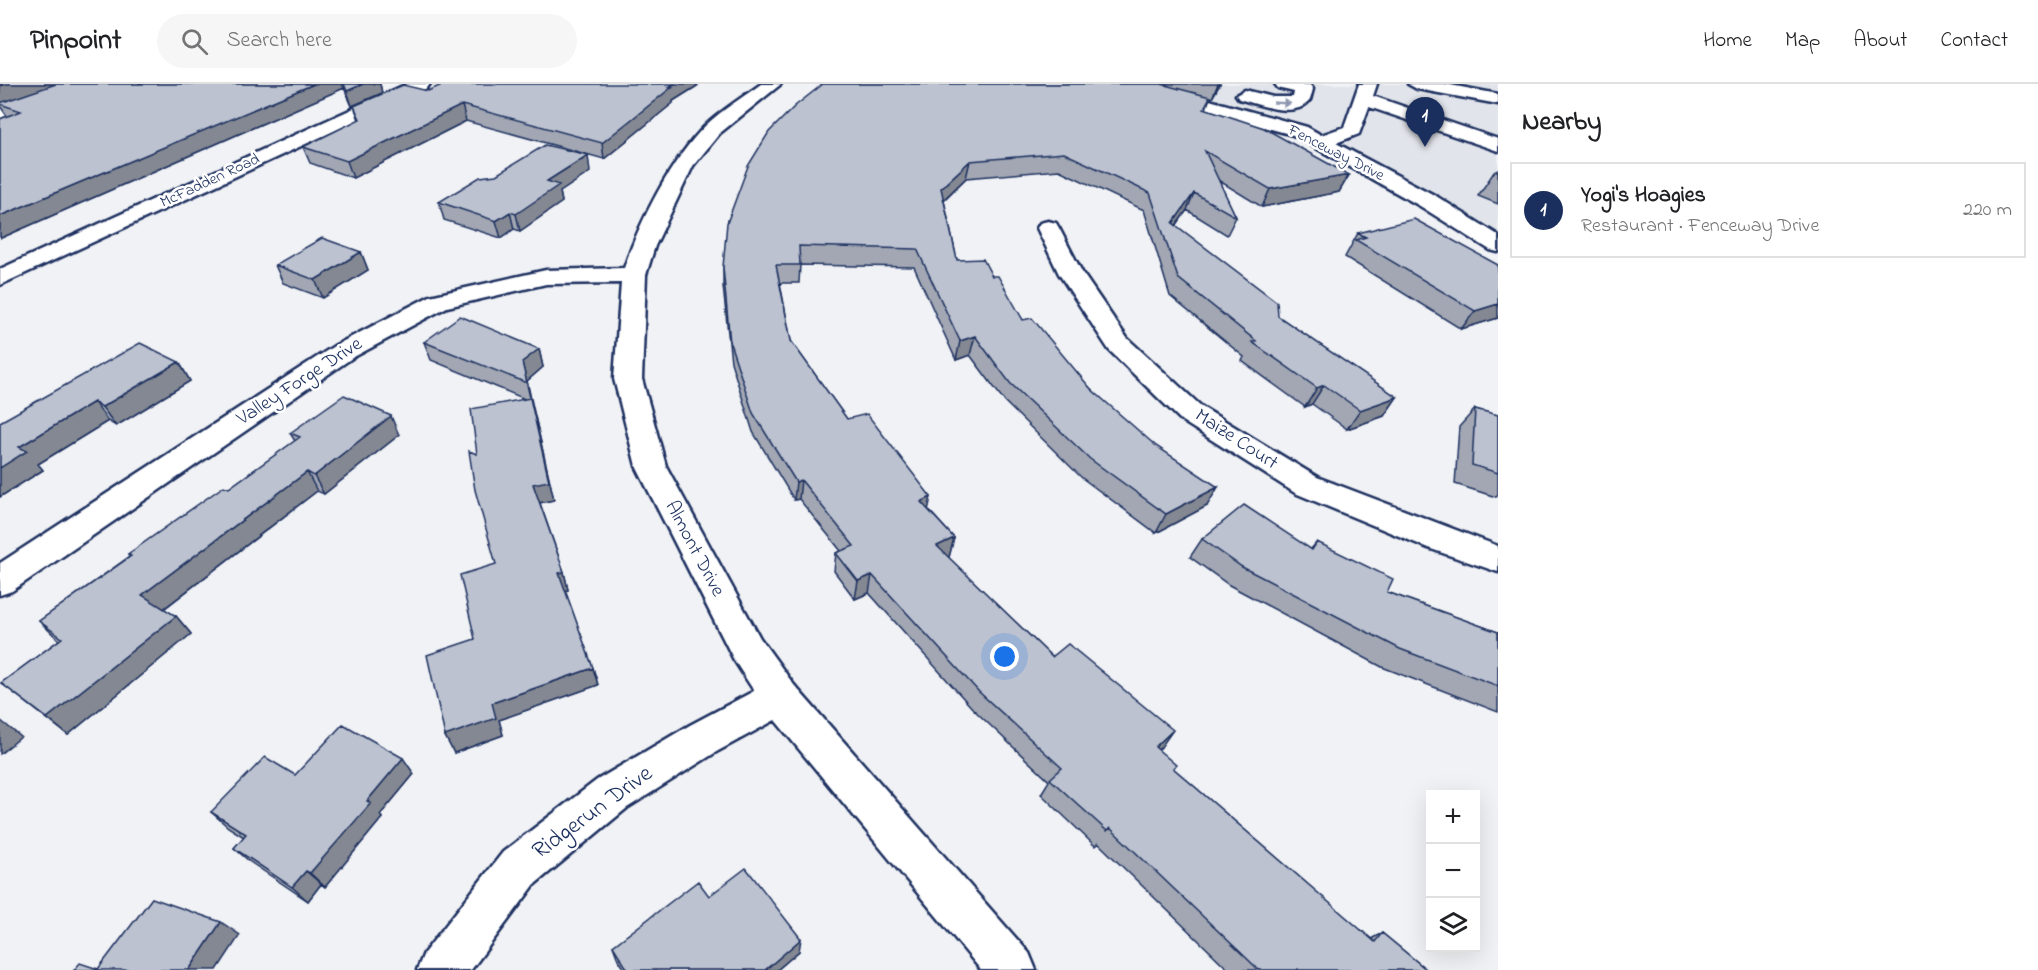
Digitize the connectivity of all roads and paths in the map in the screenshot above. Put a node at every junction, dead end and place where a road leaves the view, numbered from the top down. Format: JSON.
{"nodes":[{"id":1,"x":84,"y":84,"type":"edge"},
{"id":2,"x":421,"y":84,"type":"edge"},
{"id":3,"x":772,"y":84,"type":"edge"},
{"id":4,"x":1126,"y":84,"type":"edge"},
{"id":5,"x":1284,"y":84,"type":"edge"},
{"id":6,"x":1417,"y":84,"type":"edge"},
{"id":7,"x":1366,"y":88,"type":"edge"},
{"id":8,"x":1224,"y":89,"type":"dead end"},
{"id":9,"x":1498,"y":99,"type":"edge"},
{"id":10,"x":0,"y":113,"type":"edge"},
{"id":11,"x":1320,"y":142,"type":"junction"},
{"id":12,"x":1498,"y":145,"type":"edge"},
{"id":13,"x":1048,"y":228,"type":"dead end"},
{"id":14,"x":1498,"y":245,"type":"edge"},
{"id":15,"x":634,"y":275,"type":"junction"},
{"id":16,"x":0,"y":278,"type":"edge"},
{"id":17,"x":1498,"y":559,"type":"edge"},
{"id":18,"x":0,"y":580,"type":"edge"},
{"id":19,"x":780,"y":697,"type":"junction"},
{"id":20,"x":441,"y":970,"type":"edge"},
{"id":21,"x":1012,"y":970,"type":"edge"}],
"edges":[{"from":1,"to":10,"type":"street"},
{"from":2,"to":16,"type":"street","name":"McFadden Road"},
{"from":3,"to":15,"type":"street","name":"Almont Drive"},
{"from":4,"to":11,"type":"street","name":"Fenceway Drive"},
{"from":8,"to":5,"type":"street","one_way":true},
{"from":6,"to":9,"type":"street"},
{"from":7,"to":11,"type":"street"},
{"from":7,"to":12,"type":"street"},
{"from":11,"to":14,"type":"street","name":"Fenceway Drive"},
{"from":13,"to":17,"type":"street","name":"Maize Court"},
{"from":15,"to":18,"type":"street","name":"Valley Forge Drive"},
{"from":15,"to":19,"type":"street","name":"Almont Drive"},
{"from":19,"to":20,"type":"street","name":"Ridgerun Drive"},
{"from":19,"to":21,"type":"street","name":"Almont Drive"}]}
